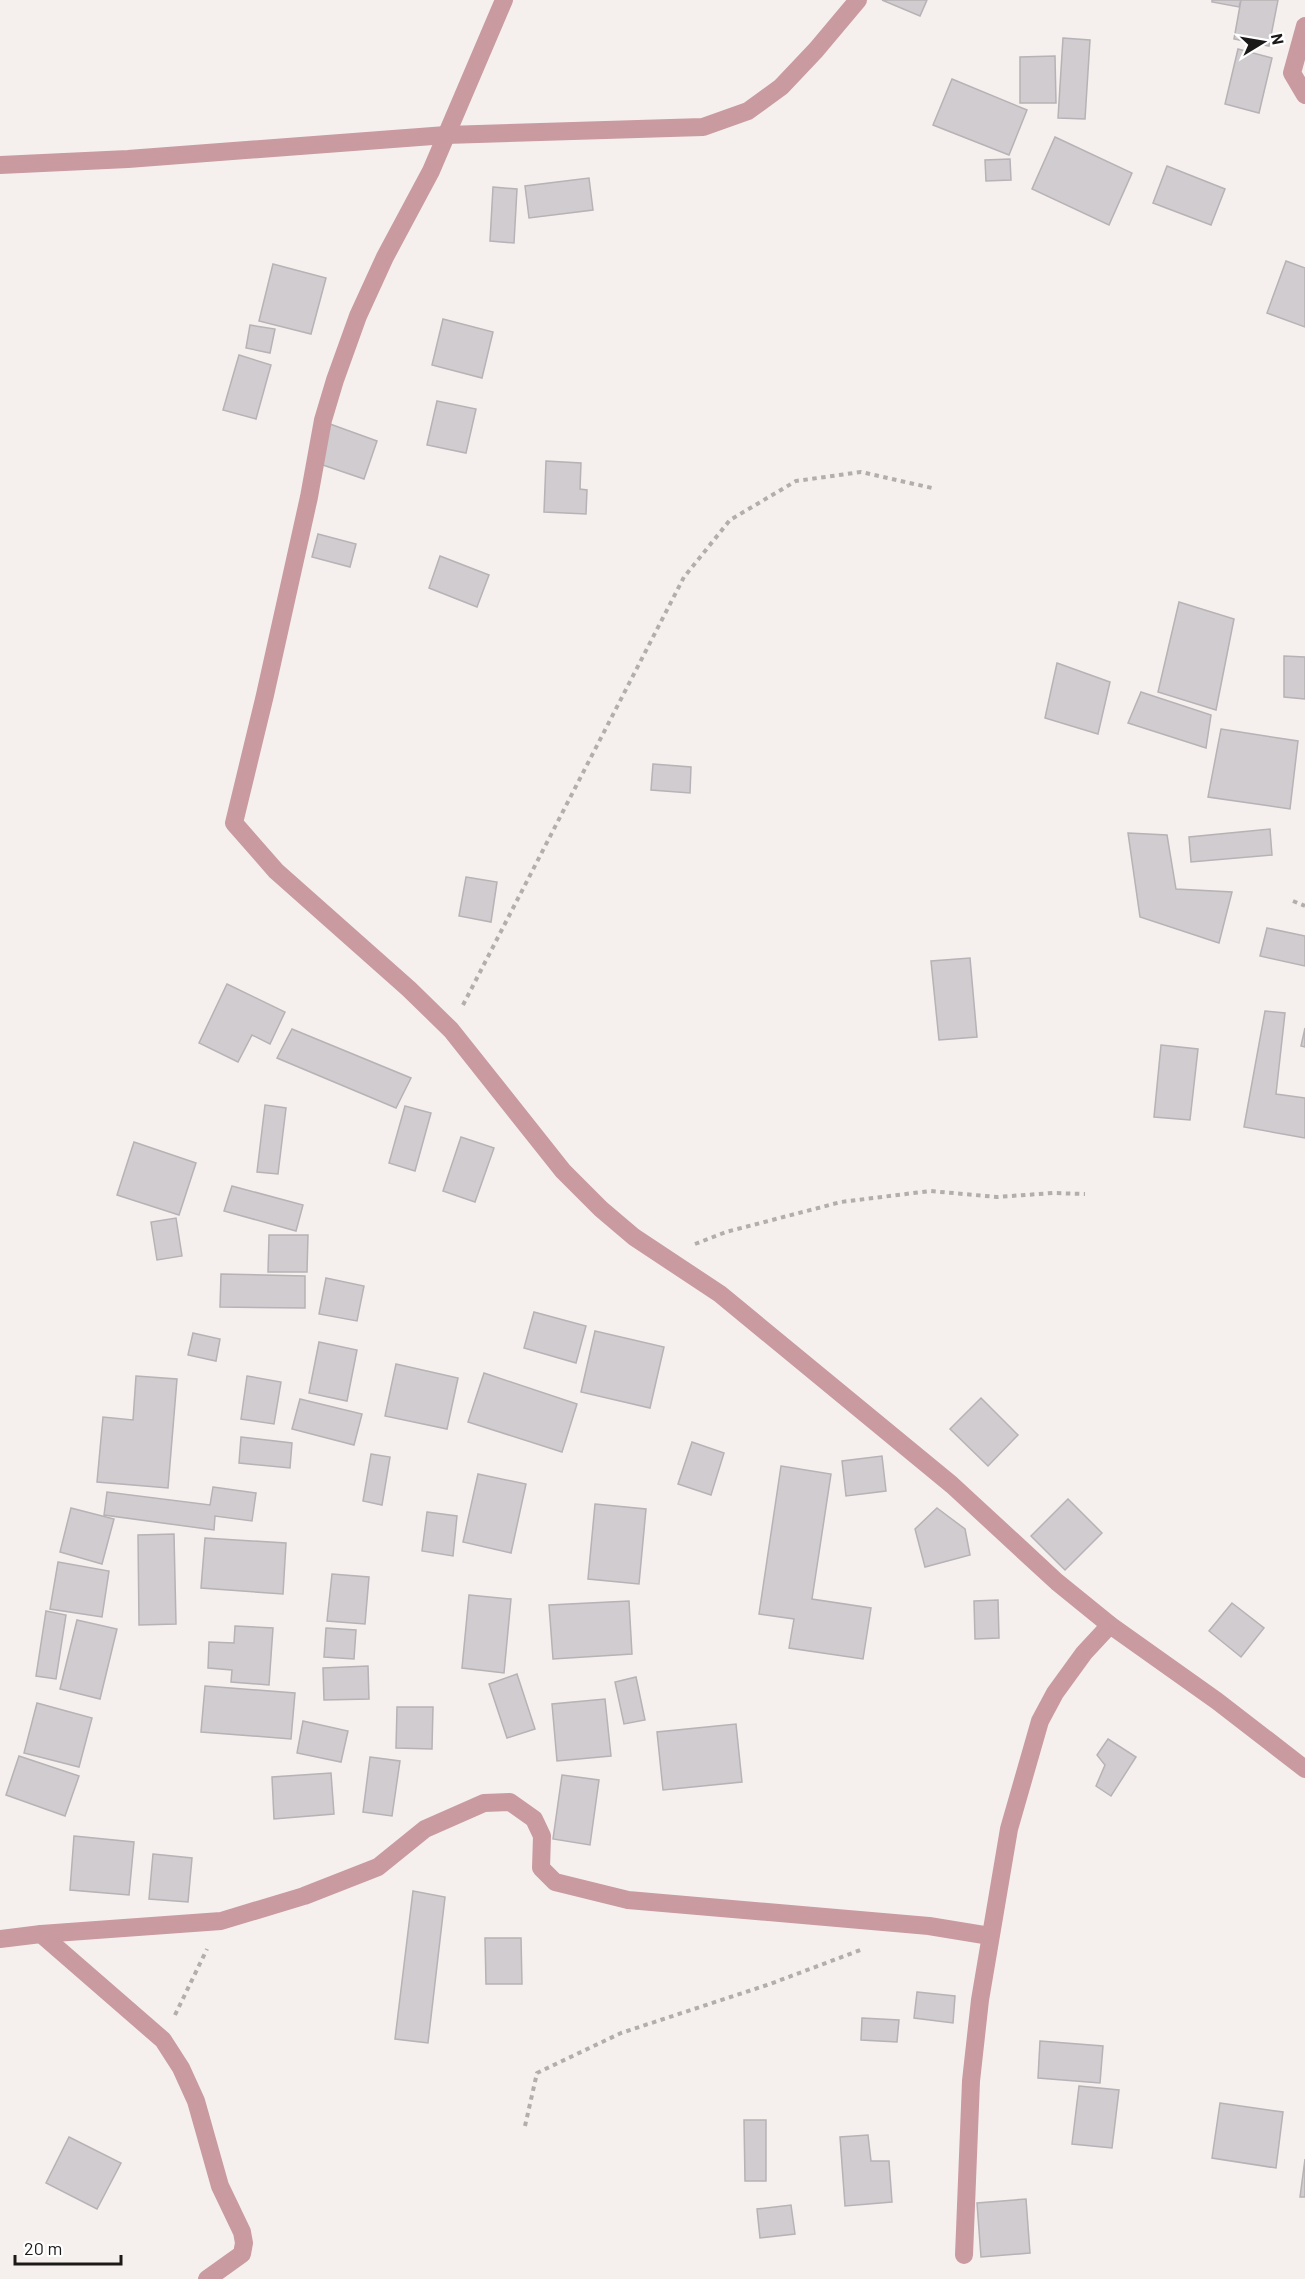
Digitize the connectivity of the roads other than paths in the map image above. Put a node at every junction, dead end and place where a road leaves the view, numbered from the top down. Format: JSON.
{"nodes":[{"id":1,"x":504,"y":0,"type":"edge"},
{"id":2,"x":858,"y":0,"type":"edge"},
{"id":3,"x":1305,"y":26,"type":"edge"},
{"id":4,"x":1305,"y":95,"type":"edge"},
{"id":5,"x":446,"y":135,"type":"junction"},
{"id":6,"x":0,"y":165,"type":"edge"},
{"id":7,"x":1110,"y":1625,"type":"junction"},
{"id":8,"x":1305,"y":1769,"type":"edge"},
{"id":9,"x":41,"y":1934,"type":"junction"},
{"id":10,"x":990,"y":1936,"type":"junction"},
{"id":11,"x":0,"y":1939,"type":"edge"},
{"id":12,"x":964,"y":2255,"type":"dead end"},
{"id":13,"x":207,"y":2279,"type":"edge"}],
"edges":[{"from":1,"to":5,"type":"street"},
{"from":2,"to":5,"type":"street"},
{"from":3,"to":4,"type":"street"},
{"from":5,"to":6,"type":"street"},
{"from":5,"to":7,"type":"street"},
{"from":7,"to":8,"type":"street"},
{"from":7,"to":10,"type":"street"},
{"from":9,"to":10,"type":"street"},
{"from":9,"to":11,"type":"street"},
{"from":9,"to":13,"type":"street"},
{"from":10,"to":12,"type":"street"}]}
